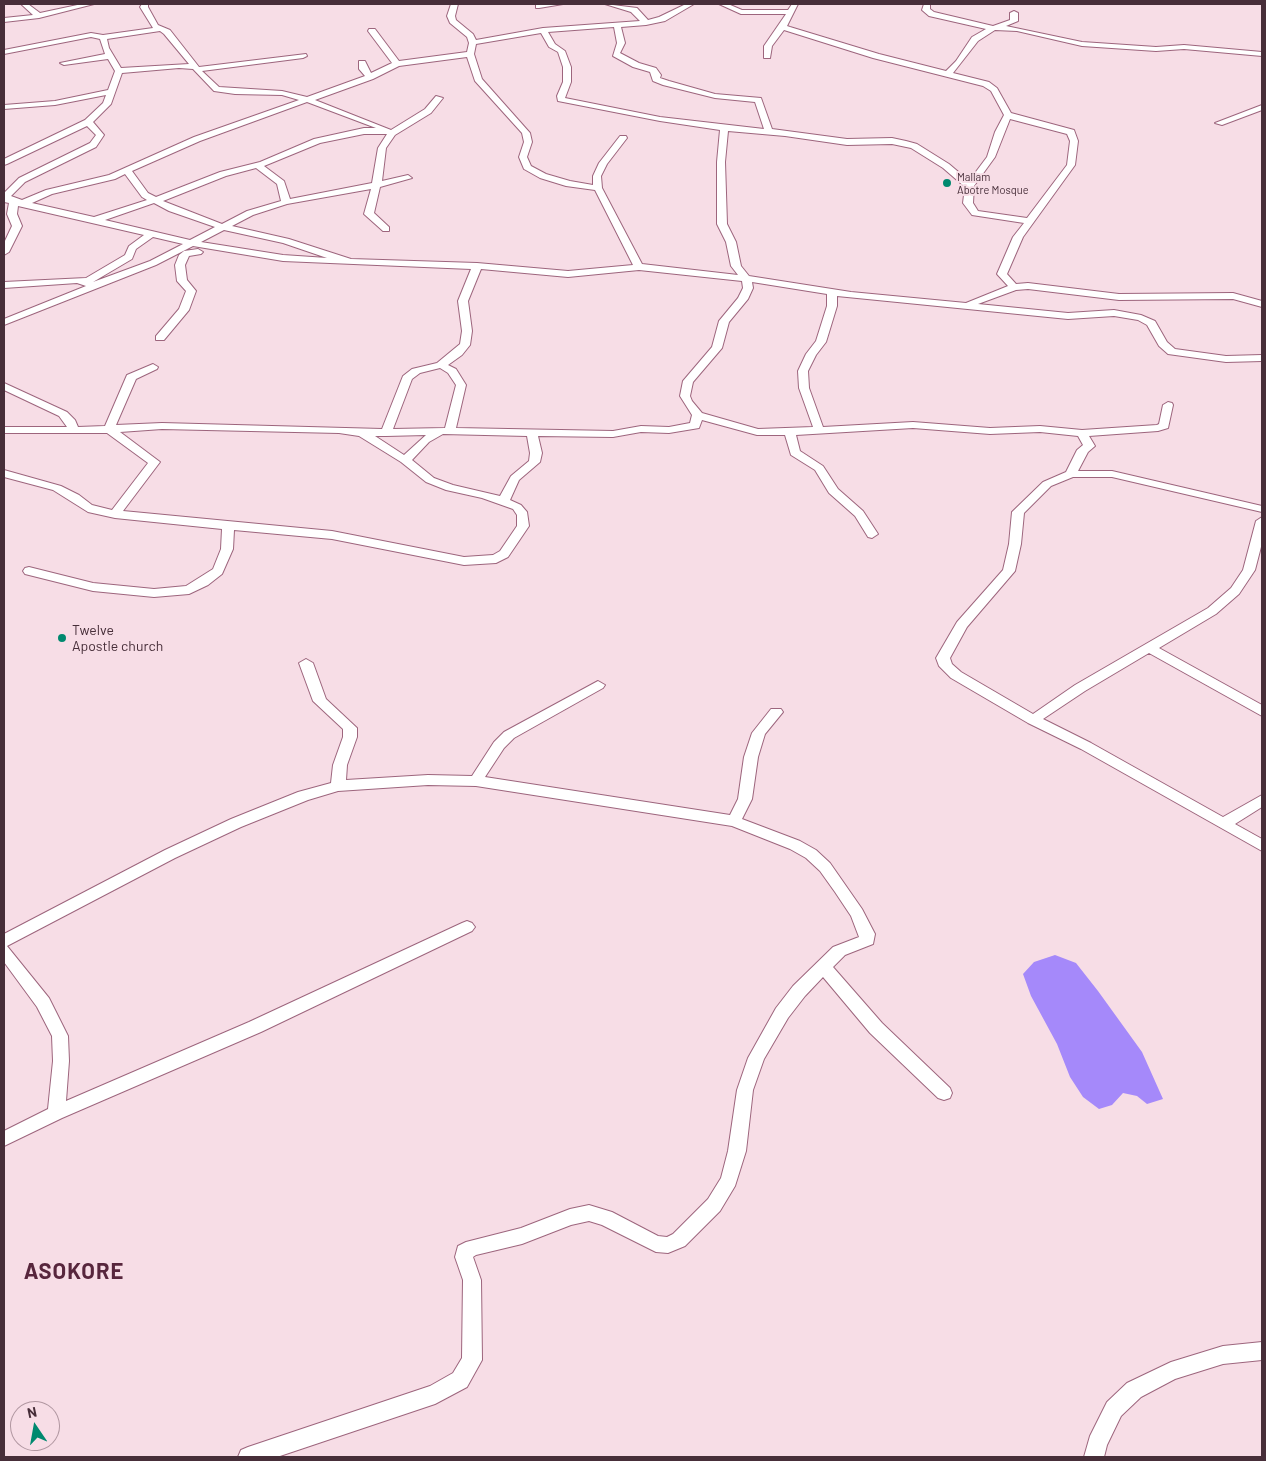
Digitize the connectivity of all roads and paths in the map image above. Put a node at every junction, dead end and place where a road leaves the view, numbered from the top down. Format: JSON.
{"nodes":[{"id":1,"x":24,"y":4,"type":"edge"},
{"id":2,"x":90,"y":4,"type":"edge"},
{"id":3,"x":145,"y":4,"type":"edge"},
{"id":4,"x":454,"y":4,"type":"edge"},
{"id":5,"x":559,"y":4,"type":"edge"},
{"id":6,"x":608,"y":4,"type":"edge"},
{"id":7,"x":691,"y":4,"type":"edge"},
{"id":8,"x":722,"y":4,"type":"edge"},
{"id":9,"x":795,"y":4,"type":"edge"},
{"id":10,"x":927,"y":4,"type":"edge"},
{"id":11,"x":539,"y":6,"type":"dead end"},
{"id":12,"x":790,"y":12,"type":"junction"},
{"id":13,"x":1014,"y":13,"type":"dead end"},
{"id":14,"x":39,"y":16,"type":"junction"},
{"id":15,"x":4,"y":20,"type":"edge"},
{"id":16,"x":646,"y":23,"type":"junction"},
{"id":17,"x":617,"y":26,"type":"junction"},
{"id":18,"x":782,"y":26,"type":"junction"},
{"id":19,"x":993,"y":28,"type":"junction"},
{"id":20,"x":162,"y":30,"type":"junction"},
{"id":21,"x":543,"y":30,"type":"junction"},
{"id":22,"x":372,"y":31,"type":"dead end"},
{"id":23,"x":103,"y":37,"type":"junction"},
{"id":24,"x":473,"y":43,"type":"junction"},
{"id":25,"x":4,"y":52,"type":"edge"},
{"id":26,"x":470,"y":54,"type":"junction"},
{"id":27,"x":1262,"y":54,"type":"edge"},
{"id":28,"x":110,"y":56,"type":"junction"},
{"id":29,"x":303,"y":56,"type":"dead end"},
{"id":30,"x":767,"y":56,"type":"dead end"},
{"id":31,"x":362,"y":62,"type":"dead end"},
{"id":32,"x":64,"y":63,"type":"dead end"},
{"id":33,"x":396,"y":64,"type":"junction"},
{"id":34,"x":196,"y":68,"type":"junction"},
{"id":35,"x":119,"y":71,"type":"junction"},
{"id":36,"x":948,"y":74,"type":"junction"},
{"id":37,"x":370,"y":77,"type":"junction"},
{"id":38,"x":111,"y":92,"type":"junction"},
{"id":39,"x":439,"y":98,"type":"dead end"},
{"id":40,"x":306,"y":99,"type":"junction"},
{"id":41,"x":4,"y":107,"type":"edge"},
{"id":42,"x":1262,"y":107,"type":"edge"},
{"id":43,"x":1008,"y":115,"type":"junction"},
{"id":44,"x":88,"y":122,"type":"junction"},
{"id":45,"x":1219,"y":123,"type":"dead end"},
{"id":46,"x":724,"y":128,"type":"junction"},
{"id":47,"x":390,"y":132,"type":"junction"},
{"id":48,"x":769,"y":132,"type":"junction"},
{"id":49,"x":623,"y":138,"type":"dead end"},
{"id":50,"x":4,"y":162,"type":"edge"},
{"id":51,"x":258,"y":166,"type":"junction"},
{"id":52,"x":127,"y":171,"type":"junction"},
{"id":53,"x":408,"y":178,"type":"dead end"},
{"id":54,"x":375,"y":186,"type":"junction"},
{"id":55,"x":970,"y":186,"type":"junction"},
{"id":56,"x":598,"y":188,"type":"junction"},
{"id":57,"x":4,"y":199,"type":"edge"},
{"id":58,"x":154,"y":200,"type":"junction"},
{"id":59,"x":286,"y":202,"type":"junction"},
{"id":60,"x":18,"y":203,"type":"junction"},
{"id":61,"x":92,"y":221,"type":"junction"},
{"id":62,"x":1029,"y":221,"type":"junction"},
{"id":63,"x":223,"y":227,"type":"junction"},
{"id":64,"x":386,"y":229,"type":"dead end"},
{"id":65,"x":151,"y":234,"type":"junction"},
{"id":66,"x":191,"y":243,"type":"junction"},
{"id":67,"x":4,"y":248,"type":"edge"},
{"id":68,"x":231,"y":250,"type":"junction"},
{"id":69,"x":350,"y":262,"type":"junction"},
{"id":70,"x":477,"y":266,"type":"junction"},
{"id":71,"x":1008,"y":266,"type":"junction"},
{"id":72,"x":639,"y":267,"type":"junction"},
{"id":73,"x":746,"y":279,"type":"junction"},
{"id":74,"x":90,"y":284,"type":"junction"},
{"id":75,"x":4,"y":285,"type":"edge"},
{"id":76,"x":1028,"y":286,"type":"junction"},
{"id":77,"x":1014,"y":287,"type":"junction"},
{"id":78,"x":832,"y":291,"type":"junction"},
{"id":79,"x":1119,"y":298,"type":"junction"},
{"id":80,"x":1262,"y":304,"type":"edge"},
{"id":81,"x":965,"y":306,"type":"junction"},
{"id":82,"x":1114,"y":313,"type":"junction"},
{"id":83,"x":4,"y":322,"type":"edge"},
{"id":84,"x":160,"y":338,"type":"dead end"},
{"id":85,"x":1262,"y":358,"type":"edge"},
{"id":86,"x":441,"y":365,"type":"junction"},
{"id":87,"x":152,"y":367,"type":"dead end"},
{"id":88,"x":4,"y":386,"type":"edge"},
{"id":89,"x":1168,"y":405,"type":"dead end"},
{"id":90,"x":698,"y":414,"type":"junction"},
{"id":91,"x":109,"y":429,"type":"junction"},
{"id":92,"x":4,"y":430,"type":"edge"},
{"id":93,"x":72,"y":430,"type":"junction"},
{"id":94,"x":819,"y":430,"type":"junction"},
{"id":95,"x":446,"y":431,"type":"junction"},
{"id":96,"x":790,"y":432,"type":"junction"},
{"id":97,"x":361,"y":433,"type":"junction"},
{"id":98,"x":386,"y":433,"type":"junction"},
{"id":99,"x":533,"y":433,"type":"junction"},
{"id":100,"x":1082,"y":433,"type":"junction"},
{"id":101,"x":405,"y":460,"type":"junction"},
{"id":102,"x":4,"y":473,"type":"edge"},
{"id":103,"x":1071,"y":474,"type":"junction"},
{"id":104,"x":504,"y":501,"type":"junction"},
{"id":105,"x":1262,"y":509,"type":"edge"},
{"id":106,"x":115,"y":514,"type":"junction"},
{"id":107,"x":1262,"y":520,"type":"edge"},
{"id":108,"x":228,"y":526,"type":"junction"},
{"id":109,"x":872,"y":534,"type":"dead end"},
{"id":110,"x":29,"y":571,"type":"dead end"},
{"id":111,"x":1150,"y":648,"type":"junction"},
{"id":112,"x":306,"y":663,"type":"dead end"},
{"id":113,"x":598,"y":685,"type":"dead end"},
{"id":114,"x":1262,"y":711,"type":"edge"},
{"id":115,"x":776,"y":712,"type":"dead end"},
{"id":116,"x":1032,"y":720,"type":"junction"},
{"id":117,"x":476,"y":781,"type":"junction"},
{"id":118,"x":338,"y":786,"type":"junction"},
{"id":119,"x":1262,"y":800,"type":"edge"},
{"id":120,"x":734,"y":821,"type":"junction"},
{"id":121,"x":1224,"y":824,"type":"junction"},
{"id":122,"x":1262,"y":846,"type":"edge"},
{"id":123,"x":467,"y":927,"type":"dead end"},
{"id":124,"x":4,"y":941,"type":"edge"},
{"id":125,"x":4,"y":951,"type":"edge"},
{"id":126,"x":823,"y":966,"type":"junction"},
{"id":127,"x":944,"y":1093,"type":"dead end"},
{"id":128,"x":56,"y":1113,"type":"junction"},
{"id":129,"x":4,"y":1139,"type":"edge"},
{"id":130,"x":1262,"y":1351,"type":"edge"},
{"id":131,"x":248,"y":1457,"type":"edge"},
{"id":132,"x":1094,"y":1457,"type":"edge"}],
"edges":[{"from":1,"to":14,"type":"street"},
{"from":2,"to":14,"type":"street"},
{"from":3,"to":20,"type":"street"},
{"from":4,"to":24,"type":"street"},
{"from":5,"to":11,"type":"street"},
{"from":6,"to":16,"type":"street"},
{"from":7,"to":16,"type":"street"},
{"from":8,"to":12,"type":"street"},
{"from":9,"to":12,"type":"street"},
{"from":10,"to":19,"type":"street"},
{"from":12,"to":18,"type":"street"},
{"from":13,"to":19,"type":"street"},
{"from":14,"to":15,"type":"street"},
{"from":16,"to":17,"type":"street"},
{"from":17,"to":21,"type":"street"},
{"from":17,"to":48,"type":"street"},
{"from":18,"to":30,"type":"street"},
{"from":18,"to":36,"type":"street"},
{"from":19,"to":27,"type":"street"},
{"from":19,"to":36,"type":"street"},
{"from":20,"to":23,"type":"street"},
{"from":20,"to":34,"type":"street"},
{"from":21,"to":24,"type":"street"},
{"from":21,"to":46,"type":"street"},
{"from":22,"to":33,"type":"street"},
{"from":23,"to":25,"type":"street"},
{"from":23,"to":28,"type":"street"},
{"from":24,"to":26,"type":"street"},
{"from":26,"to":33,"type":"street"},
{"from":26,"to":56,"type":"street"},
{"from":28,"to":32,"type":"street"},
{"from":28,"to":35,"type":"street"},
{"from":29,"to":34,"type":"street"},
{"from":31,"to":37,"type":"street"},
{"from":33,"to":37,"type":"street"},
{"from":34,"to":35,"type":"street"},
{"from":34,"to":40,"type":"street"},
{"from":35,"to":38,"type":"street"},
{"from":36,"to":43,"type":"street"},
{"from":37,"to":40,"type":"street"},
{"from":38,"to":41,"type":"street"},
{"from":38,"to":44,"type":"street"},
{"from":39,"to":47,"type":"street"},
{"from":40,"to":47,"type":"street"},
{"from":40,"to":52,"type":"street"},
{"from":42,"to":45,"type":"street"},
{"from":43,"to":55,"type":"street"},
{"from":43,"to":62,"type":"street"},
{"from":44,"to":50,"type":"street"},
{"from":44,"to":60,"type":"street"},
{"from":46,"to":48,"type":"street"},
{"from":46,"to":73,"type":"street"},
{"from":47,"to":51,"type":"street"},
{"from":47,"to":54,"type":"street"},
{"from":48,"to":55,"type":"street"},
{"from":49,"to":56,"type":"street"},
{"from":51,"to":58,"type":"street"},
{"from":51,"to":59,"type":"street"},
{"from":52,"to":58,"type":"street"},
{"from":52,"to":60,"type":"street"},
{"from":53,"to":54,"type":"street"},
{"from":54,"to":59,"type":"street"},
{"from":54,"to":64,"type":"street"},
{"from":55,"to":62,"type":"street"},
{"from":56,"to":72,"type":"street"},
{"from":57,"to":60,"type":"street"},
{"from":58,"to":61,"type":"street"},
{"from":58,"to":63,"type":"street"},
{"from":59,"to":63,"type":"street"},
{"from":60,"to":61,"type":"street"},
{"from":60,"to":67,"type":"street"},
{"from":61,"to":65,"type":"street"},
{"from":62,"to":71,"type":"street"},
{"from":63,"to":66,"type":"street"},
{"from":63,"to":69,"type":"street"},
{"from":65,"to":66,"type":"street"},
{"from":65,"to":74,"type":"street"},
{"from":66,"to":68,"type":"street"},
{"from":66,"to":74,"type":"street"},
{"from":68,"to":69,"type":"street"},
{"from":68,"to":84,"type":"street"},
{"from":69,"to":70,"type":"street"},
{"from":70,"to":72,"type":"street"},
{"from":70,"to":86,"type":"street"},
{"from":71,"to":76,"type":"street"},
{"from":71,"to":77,"type":"street"},
{"from":72,"to":73,"type":"street"},
{"from":73,"to":78,"type":"street"},
{"from":73,"to":90,"type":"street"},
{"from":74,"to":75,"type":"street"},
{"from":74,"to":83,"type":"street"},
{"from":76,"to":77,"type":"street"},
{"from":76,"to":79,"type":"street"},
{"from":77,"to":81,"type":"street"},
{"from":78,"to":81,"type":"street"},
{"from":78,"to":94,"type":"street"},
{"from":79,"to":80,"type":"street"},
{"from":79,"to":82,"type":"street"},
{"from":81,"to":82,"type":"street"},
{"from":82,"to":85,"type":"street"},
{"from":86,"to":95,"type":"street"},
{"from":86,"to":98,"type":"street"},
{"from":87,"to":91,"type":"street"},
{"from":88,"to":93,"type":"street"},
{"from":89,"to":100,"type":"street"},
{"from":90,"to":96,"type":"street"},
{"from":90,"to":99,"type":"street"},
{"from":91,"to":93,"type":"street"},
{"from":91,"to":97,"type":"street"},
{"from":91,"to":106,"type":"street"},
{"from":92,"to":93,"type":"street"},
{"from":94,"to":96,"type":"street"},
{"from":94,"to":100,"type":"street"},
{"from":95,"to":98,"type":"street"},
{"from":95,"to":99,"type":"street"},
{"from":95,"to":101,"type":"street"},
{"from":96,"to":109,"type":"street"},
{"from":97,"to":98,"type":"street"},
{"from":97,"to":101,"type":"street"},
{"from":99,"to":104,"type":"street"},
{"from":100,"to":103,"type":"street"},
{"from":101,"to":104,"type":"street"},
{"from":102,"to":106,"type":"street"},
{"from":103,"to":105,"type":"street"},
{"from":103,"to":116,"type":"street"},
{"from":104,"to":108,"type":"street"},
{"from":106,"to":108,"type":"street"},
{"from":107,"to":111,"type":"street"},
{"from":108,"to":110,"type":"street"},
{"from":111,"to":114,"type":"street"},
{"from":111,"to":116,"type":"street"},
{"from":112,"to":118,"type":"street"},
{"from":113,"to":117,"type":"street"},
{"from":115,"to":120,"type":"street"},
{"from":116,"to":121,"type":"street"},
{"from":117,"to":118,"type":"street"},
{"from":117,"to":120,"type":"street"},
{"from":118,"to":124,"type":"street"},
{"from":119,"to":121,"type":"street"},
{"from":120,"to":126,"type":"street"},
{"from":121,"to":122,"type":"street"},
{"from":123,"to":128,"type":"street"},
{"from":125,"to":128,"type":"street"},
{"from":126,"to":127,"type":"street"},
{"from":126,"to":131,"type":"street"},
{"from":128,"to":129,"type":"street"},
{"from":130,"to":132,"type":"street"}]}
